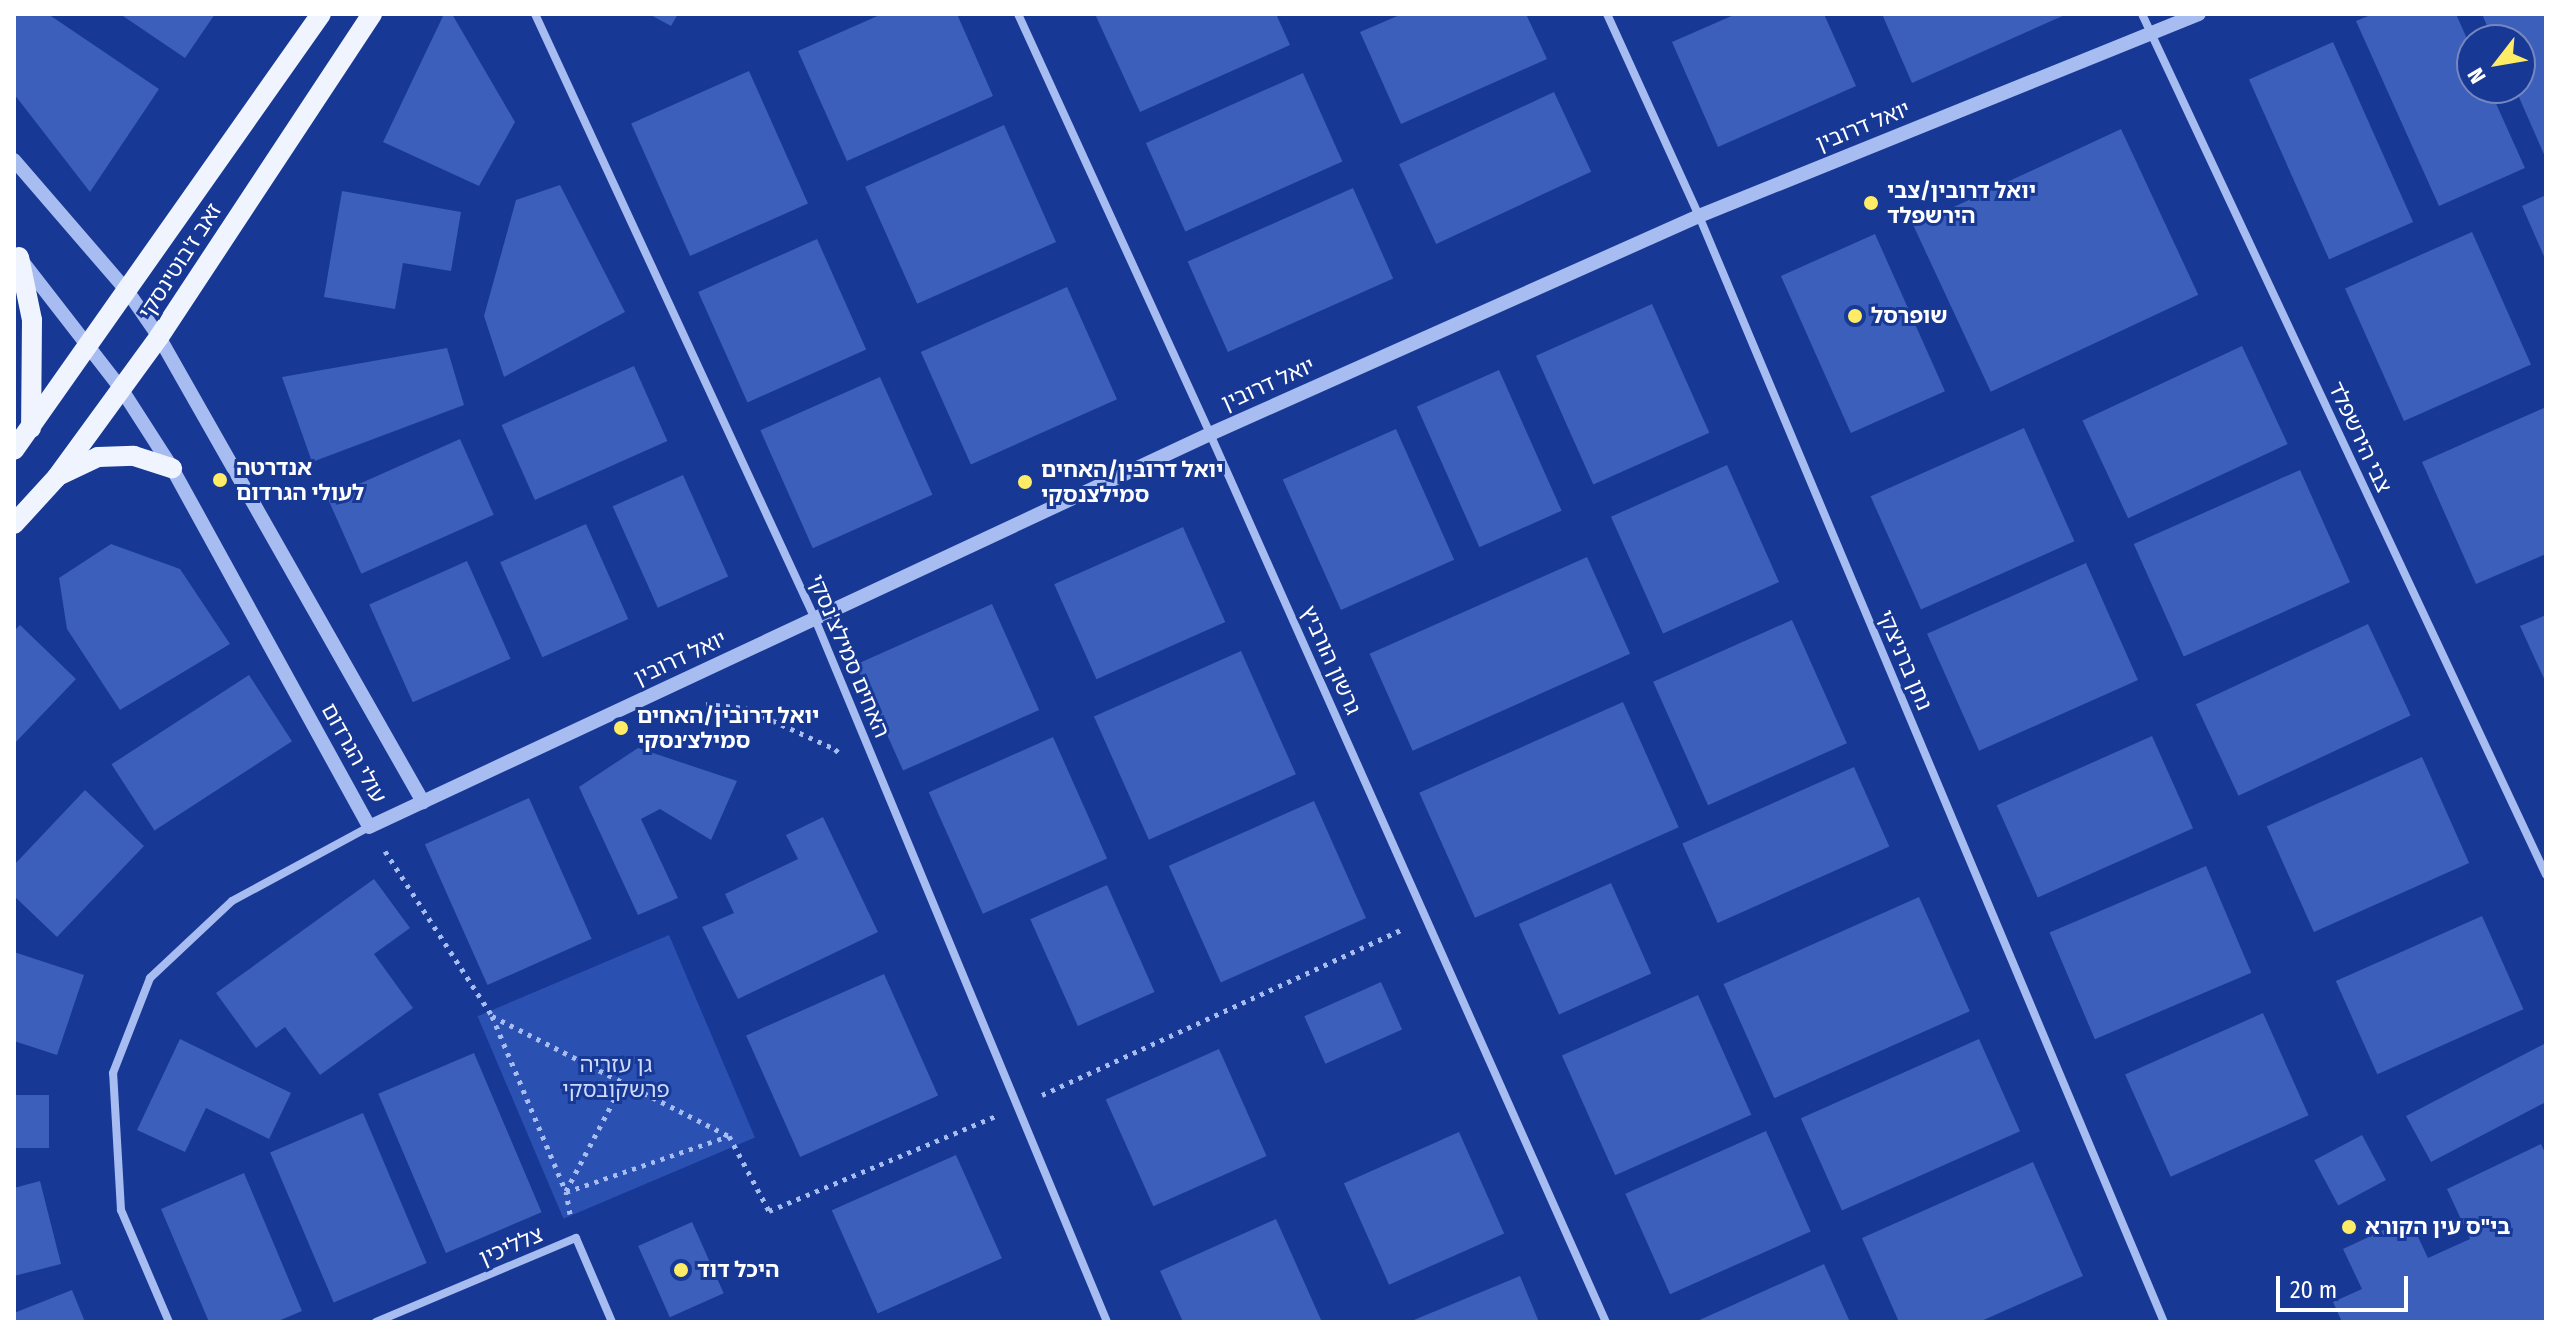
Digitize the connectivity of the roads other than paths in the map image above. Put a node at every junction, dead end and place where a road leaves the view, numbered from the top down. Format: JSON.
{"nodes":[{"id":1,"x":321,"y":14,"type":"edge"},
{"id":2,"x":372,"y":14,"type":"edge"},
{"id":3,"x":535,"y":14,"type":"edge"},
{"id":4,"x":1018,"y":14,"type":"edge"},
{"id":5,"x":1607,"y":14,"type":"edge"},
{"id":6,"x":2142,"y":14,"type":"edge"},
{"id":7,"x":2199,"y":14,"type":"edge"},
{"id":8,"x":2151,"y":33,"type":"junction"},
{"id":9,"x":14,"y":160,"type":"edge"},
{"id":10,"x":1699,"y":216,"type":"junction"},
{"id":11,"x":16,"y":254,"type":"edge"},
{"id":12,"x":128,"y":292,"type":"junction"},
{"id":13,"x":159,"y":337,"type":"junction"},
{"id":14,"x":87,"y":345,"type":"junction"},
{"id":15,"x":122,"y":390,"type":"junction"},
{"id":16,"x":31,"y":430,"type":"junction"},
{"id":17,"x":1210,"y":434,"type":"junction"},
{"id":18,"x":14,"y":450,"type":"edge"},
{"id":19,"x":172,"y":468,"type":"junction"},
{"id":20,"x":57,"y":477,"type":"junction"},
{"id":21,"x":14,"y":524,"type":"edge"},
{"id":22,"x":815,"y":619,"type":"junction"},
{"id":23,"x":423,"y":802,"type":"junction"},
{"id":24,"x":369,"y":827,"type":"junction"},
{"id":25,"x":2546,"y":875,"type":"edge"},
{"id":26,"x":169,"y":1322,"type":"edge"},
{"id":27,"x":376,"y":1322,"type":"edge"},
{"id":28,"x":612,"y":1322,"type":"edge"},
{"id":29,"x":1107,"y":1322,"type":"edge"},
{"id":30,"x":1606,"y":1322,"type":"edge"},
{"id":31,"x":2164,"y":1322,"type":"edge"}],
"edges":[{"from":1,"to":12,"type":"main road","name":"זאב ז'בוטינסקי"},
{"from":2,"to":13,"type":"main road","name":"זאב ז'בוטינסקי"},
{"from":3,"to":22,"type":"street","name":"האחים סמילצ'נסקי"},
{"from":4,"to":17,"type":"street","name":"גרשון הורביץ"},
{"from":5,"to":10,"type":"street","name":"נתן ברניצקי"},
{"from":6,"to":8,"type":"street","name":"צבי הירשפלד"},
{"from":7,"to":8,"type":"street","name":"יואל דרובין"},
{"from":8,"to":10,"type":"street","name":"יואל דרובין"},
{"from":8,"to":25,"type":"street","name":"צבי הירשפלד"},
{"from":9,"to":12,"type":"street","name":"עולי הגרדום"},
{"from":10,"to":17,"type":"street","name":"יואל דרובין"},
{"from":10,"to":31,"type":"street","name":"נתן ברניצקי"},
{"from":11,"to":14,"type":"street","name":"עולי הגרדום"},
{"from":11,"to":16,"type":"main road"},
{"from":12,"to":13,"type":"street","name":"עולי הגרדום"},
{"from":12,"to":14,"type":"main road","name":"זאב ז'בוטינסקי"},
{"from":13,"to":15,"type":"main road","name":"זאב ז'בוטינסקי"},
{"from":13,"to":23,"type":"street","name":"עולי הגרדום"},
{"from":14,"to":15,"type":"street","name":"עולי הגרדום"},
{"from":14,"to":16,"type":"main road","name":"זאב ז'בוטינסקי"},
{"from":15,"to":19,"type":"street","name":"עולי הגרדום"},
{"from":15,"to":20,"type":"main road","name":"זאב ז'בוטינסקי"},
{"from":16,"to":18,"type":"main road","name":"זאב ז'בוטינסקי"},
{"from":17,"to":22,"type":"street","name":"יואל דרובין"},
{"from":17,"to":30,"type":"street","name":"גרשון הורביץ"},
{"from":19,"to":20,"type":"main road"},
{"from":19,"to":24,"type":"street","name":"עולי הגרדום"},
{"from":20,"to":21,"type":"main road","name":"זאב ז'בוטינסקי"},
{"from":22,"to":23,"type":"street","name":"יואל דרובין"},
{"from":22,"to":29,"type":"street","name":"האחים סמילצ'נסקי"},
{"from":23,"to":24,"type":"street","name":"יואל דרובין"},
{"from":24,"to":26,"type":"street","name":"עולי הגרדום"},
{"from":27,"to":28,"type":"street","name":"צלליכין"}]}
